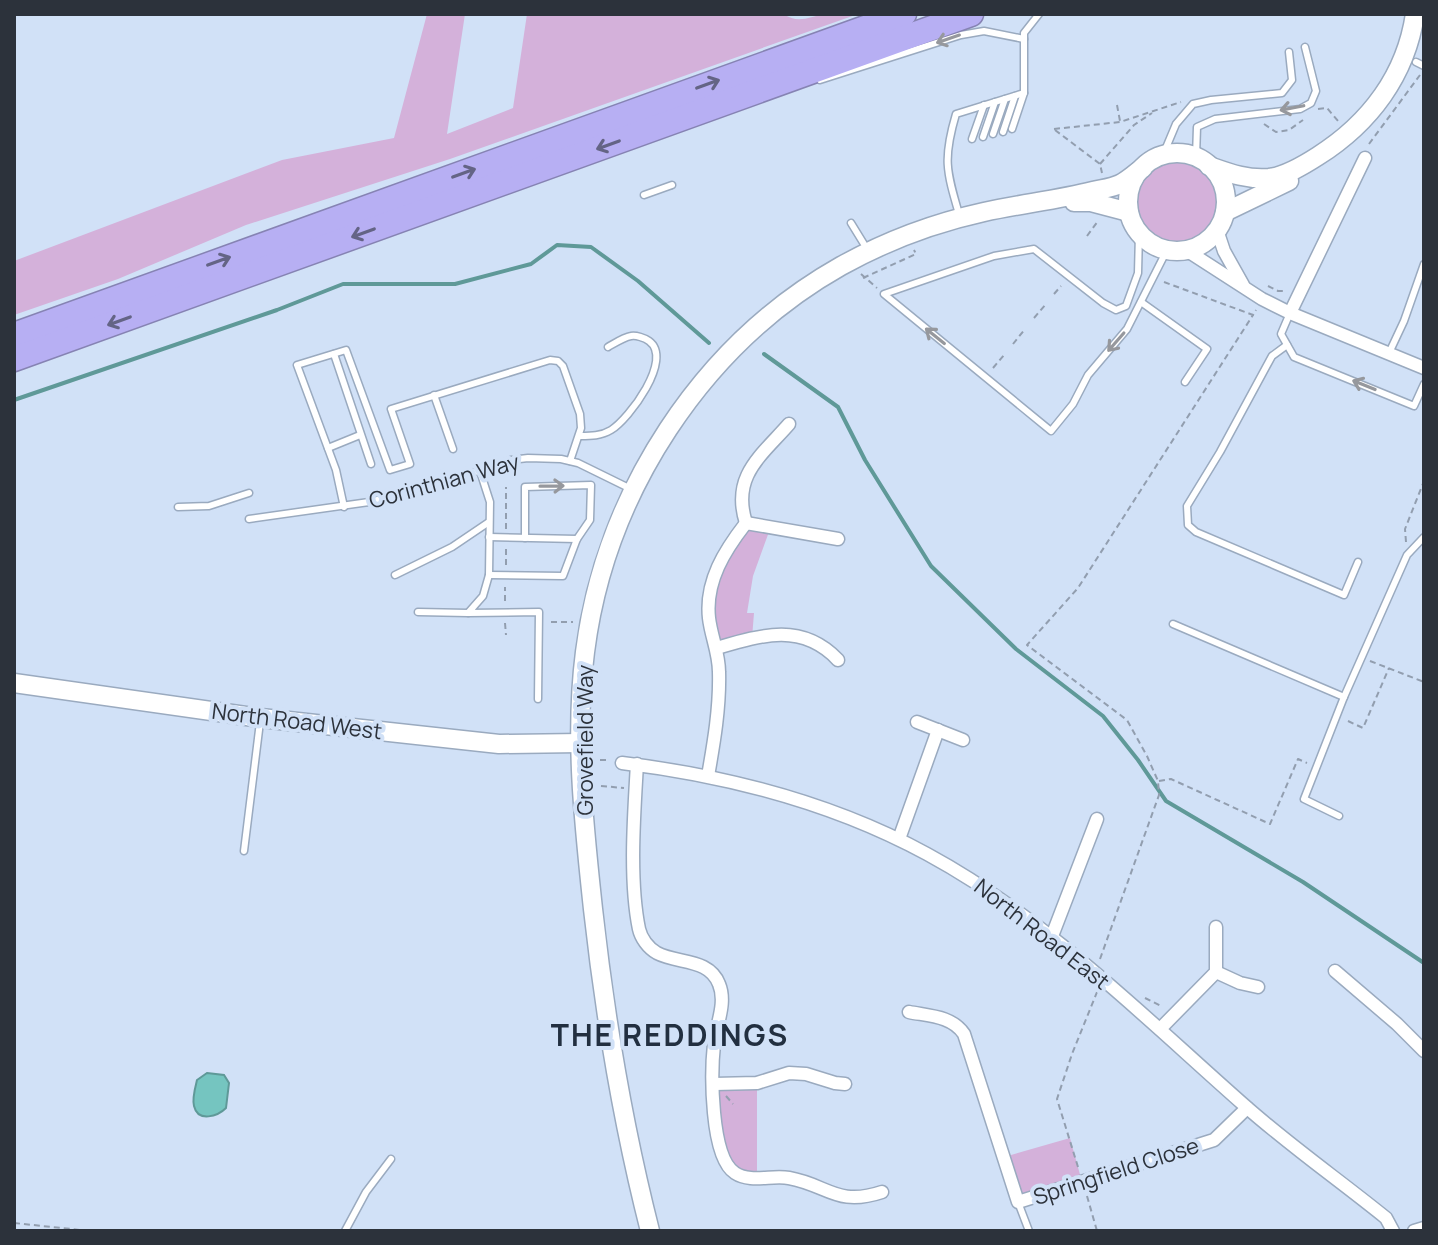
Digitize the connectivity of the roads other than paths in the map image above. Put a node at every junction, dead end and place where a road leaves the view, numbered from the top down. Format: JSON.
{"nodes":[{"id":1,"x":904,"y":14,"type":"edge"},
{"id":2,"x":971,"y":14,"type":"edge"},
{"id":3,"x":1039,"y":14,"type":"edge"},
{"id":4,"x":1415,"y":14,"type":"edge"},
{"id":5,"x":1424,"y":35,"type":"edge"},
{"id":6,"x":1024,"y":39,"type":"junction"},
{"id":7,"x":1305,"y":47,"type":"dead end"},
{"id":8,"x":1289,"y":52,"type":"dead end"},
{"id":9,"x":1420,"y":64,"type":"edge"},
{"id":10,"x":815,"y":82,"type":"dead end"},
{"id":11,"x":787,"y":90,"type":"dead end"},
{"id":12,"x":1024,"y":93,"type":"junction"},
{"id":13,"x":1015,"y":96,"type":"junction"},
{"id":14,"x":1005,"y":99,"type":"junction"},
{"id":15,"x":995,"y":102,"type":"junction"},
{"id":16,"x":984,"y":105,"type":"junction"},
{"id":17,"x":658,"y":127,"type":"junction"},
{"id":18,"x":1012,"y":129,"type":"dead end"},
{"id":19,"x":1003,"y":132,"type":"dead end"},
{"id":20,"x":993,"y":134,"type":"dead end"},
{"id":21,"x":983,"y":137,"type":"dead end"},
{"id":22,"x":972,"y":139,"type":"dead end"},
{"id":23,"x":1163,"y":155,"type":"junction"},
{"id":24,"x":1365,"y":158,"type":"dead end"},
{"id":25,"x":1203,"y":162,"type":"junction"},
{"id":26,"x":1143,"y":168,"type":"junction"},
{"id":27,"x":672,"y":185,"type":"dead end"},
{"id":28,"x":644,"y":195,"type":"dead end"},
{"id":29,"x":1047,"y":202,"type":"junction"},
{"id":30,"x":1129,"y":212,"type":"junction"},
{"id":31,"x":960,"y":217,"type":"junction"},
{"id":32,"x":1221,"y":221,"type":"junction"},
{"id":33,"x":851,"y":223,"type":"dead end"},
{"id":34,"x":1139,"y":233,"type":"junction"},
{"id":35,"x":1177,"y":250,"type":"junction"},
{"id":36,"x":869,"y":252,"type":"junction"},
{"id":37,"x":1424,"y":264,"type":"edge"},
{"id":38,"x":1243,"y":286,"type":"junction"},
{"id":39,"x":1141,"y":302,"type":"junction"},
{"id":40,"x":1290,"y":313,"type":"junction"},
{"id":41,"x":14,"y":335,"type":"edge"},
{"id":42,"x":1287,"y":345,"type":"junction"},
{"id":43,"x":608,"y":347,"type":"dead end"},
{"id":44,"x":1389,"y":353,"type":"junction"},
{"id":45,"x":334,"y":354,"type":"junction"},
{"id":46,"x":14,"y":359,"type":"edge"},
{"id":47,"x":1424,"y":368,"type":"edge"},
{"id":48,"x":1185,"y":382,"type":"dead end"},
{"id":49,"x":1424,"y":384,"type":"edge"},
{"id":50,"x":434,"y":395,"type":"junction"},
{"id":51,"x":789,"y":424,"type":"dead end"},
{"id":52,"x":360,"y":435,"type":"junction"},
{"id":53,"x":580,"y":436,"type":"junction"},
{"id":54,"x":328,"y":448,"type":"junction"},
{"id":55,"x":453,"y":449,"type":"dead end"},
{"id":56,"x":570,"y":461,"type":"junction"},
{"id":57,"x":371,"y":464,"type":"dead end"},
{"id":58,"x":480,"y":471,"type":"junction"},
{"id":59,"x":633,"y":490,"type":"junction"},
{"id":60,"x":249,"y":493,"type":"dead end"},
{"id":61,"x":178,"y":507,"type":"dead end"},
{"id":62,"x":344,"y":507,"type":"junction"},
{"id":63,"x":249,"y":519,"type":"dead end"},
{"id":64,"x":489,"y":522,"type":"junction"},
{"id":65,"x":746,"y":523,"type":"junction"},
{"id":66,"x":489,"y":537,"type":"junction"},
{"id":67,"x":1424,"y":537,"type":"edge"},
{"id":68,"x":525,"y":538,"type":"junction"},
{"id":69,"x":577,"y":539,"type":"junction"},
{"id":70,"x":838,"y":539,"type":"dead end"},
{"id":71,"x":1358,"y":562,"type":"dead end"},
{"id":72,"x":395,"y":575,"type":"dead end"},
{"id":73,"x":489,"y":575,"type":"junction"},
{"id":74,"x":418,"y":612,"type":"dead end"},
{"id":75,"x":468,"y":613,"type":"junction"},
{"id":76,"x":1173,"y":624,"type":"dead end"},
{"id":77,"x":717,"y":648,"type":"junction"},
{"id":78,"x":838,"y":660,"type":"dead end"},
{"id":79,"x":14,"y":683,"type":"edge"},
{"id":80,"x":1344,"y":697,"type":"junction"},
{"id":81,"x":538,"y":699,"type":"dead end"},
{"id":82,"x":261,"y":718,"type":"junction"},
{"id":83,"x":917,"y":722,"type":"dead end"},
{"id":84,"x":938,"y":730,"type":"junction"},
{"id":85,"x":963,"y":740,"type":"dead end"},
{"id":86,"x":581,"y":743,"type":"junction"},
{"id":87,"x":622,"y":763,"type":"dead end"},
{"id":88,"x":637,"y":764,"type":"junction"},
{"id":89,"x":708,"y":776,"type":"junction"},
{"id":90,"x":1339,"y":816,"type":"dead end"},
{"id":91,"x":1097,"y":819,"type":"dead end"},
{"id":92,"x":899,"y":839,"type":"junction"},
{"id":93,"x":244,"y":851,"type":"dead end"},
{"id":94,"x":1216,"y":927,"type":"dead end"},
{"id":95,"x":1052,"y":936,"type":"junction"},
{"id":96,"x":1335,"y":971,"type":"dead end"},
{"id":97,"x":1216,"y":972,"type":"junction"},
{"id":98,"x":1258,"y":987,"type":"dead end"},
{"id":99,"x":909,"y":1012,"type":"dead end"},
{"id":100,"x":1160,"y":1029,"type":"junction"},
{"id":101,"x":1424,"y":1051,"type":"edge"},
{"id":102,"x":714,"y":1084,"type":"junction"},
{"id":103,"x":845,"y":1084,"type":"dead end"},
{"id":104,"x":1247,"y":1108,"type":"junction"},
{"id":105,"x":391,"y":1159,"type":"dead end"},
{"id":106,"x":882,"y":1192,"type":"dead end"},
{"id":107,"x":1018,"y":1202,"type":"junction"},
{"id":108,"x":1424,"y":1228,"type":"edge"},
{"id":109,"x":345,"y":1231,"type":"edge"},
{"id":110,"x":650,"y":1231,"type":"edge"},
{"id":111,"x":1029,"y":1231,"type":"edge"},
{"id":112,"x":1393,"y":1231,"type":"edge"},
{"id":113,"x":1414,"y":1231,"type":"edge"}],
"edges":[{"from":41,"to":1,"type":"highway","one_way":true},
{"from":2,"to":17,"type":"highway"},
{"from":3,"to":6,"type":"lane"},
{"from":4,"to":25,"type":"street"},
{"from":5,"to":9,"type":"street"},
{"from":6,"to":10,"type":"lane","one_way":true},
{"from":6,"to":12,"type":"lane"},
{"from":7,"to":25,"type":"lane","one_way":true},
{"from":8,"to":23,"type":"lane"},
{"from":9,"to":32,"type":"street"},
{"from":11,"to":17,"type":"lane"},
{"from":12,"to":13,"type":"lane"},
{"from":12,"to":18,"type":"lane"},
{"from":13,"to":14,"type":"lane"},
{"from":13,"to":19,"type":"lane"},
{"from":14,"to":15,"type":"lane"},
{"from":14,"to":20,"type":"lane"},
{"from":15,"to":16,"type":"lane"},
{"from":15,"to":21,"type":"lane"},
{"from":16,"to":22,"type":"lane"},
{"from":16,"to":31,"type":"lane"},
{"from":17,"to":46,"type":"highway","one_way":true},
{"from":23,"to":25,"type":"street"},
{"from":23,"to":26,"type":"street"},
{"from":24,"to":40,"type":"street"},
{"from":25,"to":32,"type":"street"},
{"from":26,"to":29,"type":"street","name":"Grovefield Way"},
{"from":26,"to":30,"type":"street"},
{"from":27,"to":28,"type":"lane"},
{"from":29,"to":30,"type":"street","name":"Grovefield Way"},
{"from":29,"to":31,"type":"street","name":"Grovefield Way"},
{"from":30,"to":34,"type":"street"},
{"from":31,"to":36,"type":"street","name":"Grovefield Way"},
{"from":32,"to":35,"type":"street"},
{"from":32,"to":38,"type":"street"},
{"from":33,"to":36,"type":"lane"},
{"from":34,"to":35,"type":"street"},
{"from":39,"to":34,"type":"lane","one_way":true},
{"from":35,"to":38,"type":"street"},
{"from":35,"to":39,"type":"lane"},
{"from":36,"to":59,"type":"street","name":"Grovefield Way"},
{"from":37,"to":44,"type":"lane"},
{"from":38,"to":40,"type":"street"},
{"from":39,"to":48,"type":"lane"},
{"from":40,"to":42,"type":"lane"},
{"from":40,"to":44,"type":"street"},
{"from":49,"to":42,"type":"lane","one_way":true},
{"from":42,"to":71,"type":"lane"},
{"from":43,"to":53,"type":"lane"},
{"from":44,"to":47,"type":"street"},
{"from":45,"to":50,"type":"lane"},
{"from":45,"to":52,"type":"lane"},
{"from":45,"to":54,"type":"lane"},
{"from":50,"to":53,"type":"lane"},
{"from":50,"to":55,"type":"lane"},
{"from":51,"to":65,"type":"street"},
{"from":52,"to":54,"type":"lane"},
{"from":52,"to":57,"type":"lane"},
{"from":53,"to":56,"type":"lane"},
{"from":54,"to":62,"type":"lane"},
{"from":56,"to":58,"type":"lane","name":"Corinthian Way"},
{"from":56,"to":59,"type":"lane","name":"Corinthian Way"},
{"from":58,"to":62,"type":"lane","name":"Corinthian Way"},
{"from":58,"to":64,"type":"lane"},
{"from":59,"to":86,"type":"street","name":"Grovefield Way"},
{"from":60,"to":61,"type":"lane"},
{"from":62,"to":63,"type":"lane","name":"Corinthian Way"},
{"from":64,"to":66,"type":"lane"},
{"from":64,"to":72,"type":"lane"},
{"from":65,"to":70,"type":"street"},
{"from":65,"to":77,"type":"street"},
{"from":66,"to":68,"type":"lane"},
{"from":66,"to":73,"type":"lane"},
{"from":67,"to":80,"type":"lane"},
{"from":68,"to":69,"type":"lane"},
{"from":68,"to":69,"type":"lane","one_way":true},
{"from":69,"to":73,"type":"lane"},
{"from":73,"to":75,"type":"lane"},
{"from":74,"to":75,"type":"lane"},
{"from":75,"to":81,"type":"lane"},
{"from":76,"to":80,"type":"lane"},
{"from":77,"to":78,"type":"street"},
{"from":77,"to":89,"type":"street"},
{"from":79,"to":82,"type":"street","name":"North Road West"},
{"from":80,"to":90,"type":"lane"},
{"from":82,"to":86,"type":"street","name":"North Road West"},
{"from":82,"to":93,"type":"lane"},
{"from":83,"to":84,"type":"street"},
{"from":84,"to":85,"type":"street"},
{"from":84,"to":92,"type":"street"},
{"from":86,"to":110,"type":"street","name":"Grovefield Way"},
{"from":87,"to":88,"type":"street","name":"North Road East"},
{"from":88,"to":89,"type":"street","name":"North Road East"},
{"from":88,"to":102,"type":"street"},
{"from":89,"to":92,"type":"street","name":"North Road East"},
{"from":91,"to":95,"type":"street"},
{"from":92,"to":95,"type":"street","name":"North Road East"},
{"from":94,"to":97,"type":"street"},
{"from":95,"to":100,"type":"street","name":"North Road East"},
{"from":96,"to":101,"type":"street"},
{"from":97,"to":98,"type":"street"},
{"from":97,"to":100,"type":"street"},
{"from":99,"to":107,"type":"street","name":"Springfield Close"},
{"from":100,"to":104,"type":"street","name":"North Road East"},
{"from":102,"to":103,"type":"street"},
{"from":102,"to":106,"type":"street"},
{"from":104,"to":107,"type":"street","name":"Springfield Close"},
{"from":104,"to":112,"type":"street","name":"North Road East"},
{"from":105,"to":109,"type":"lane"},
{"from":107,"to":111,"type":"lane"},
{"from":108,"to":113,"type":"street"}]}
